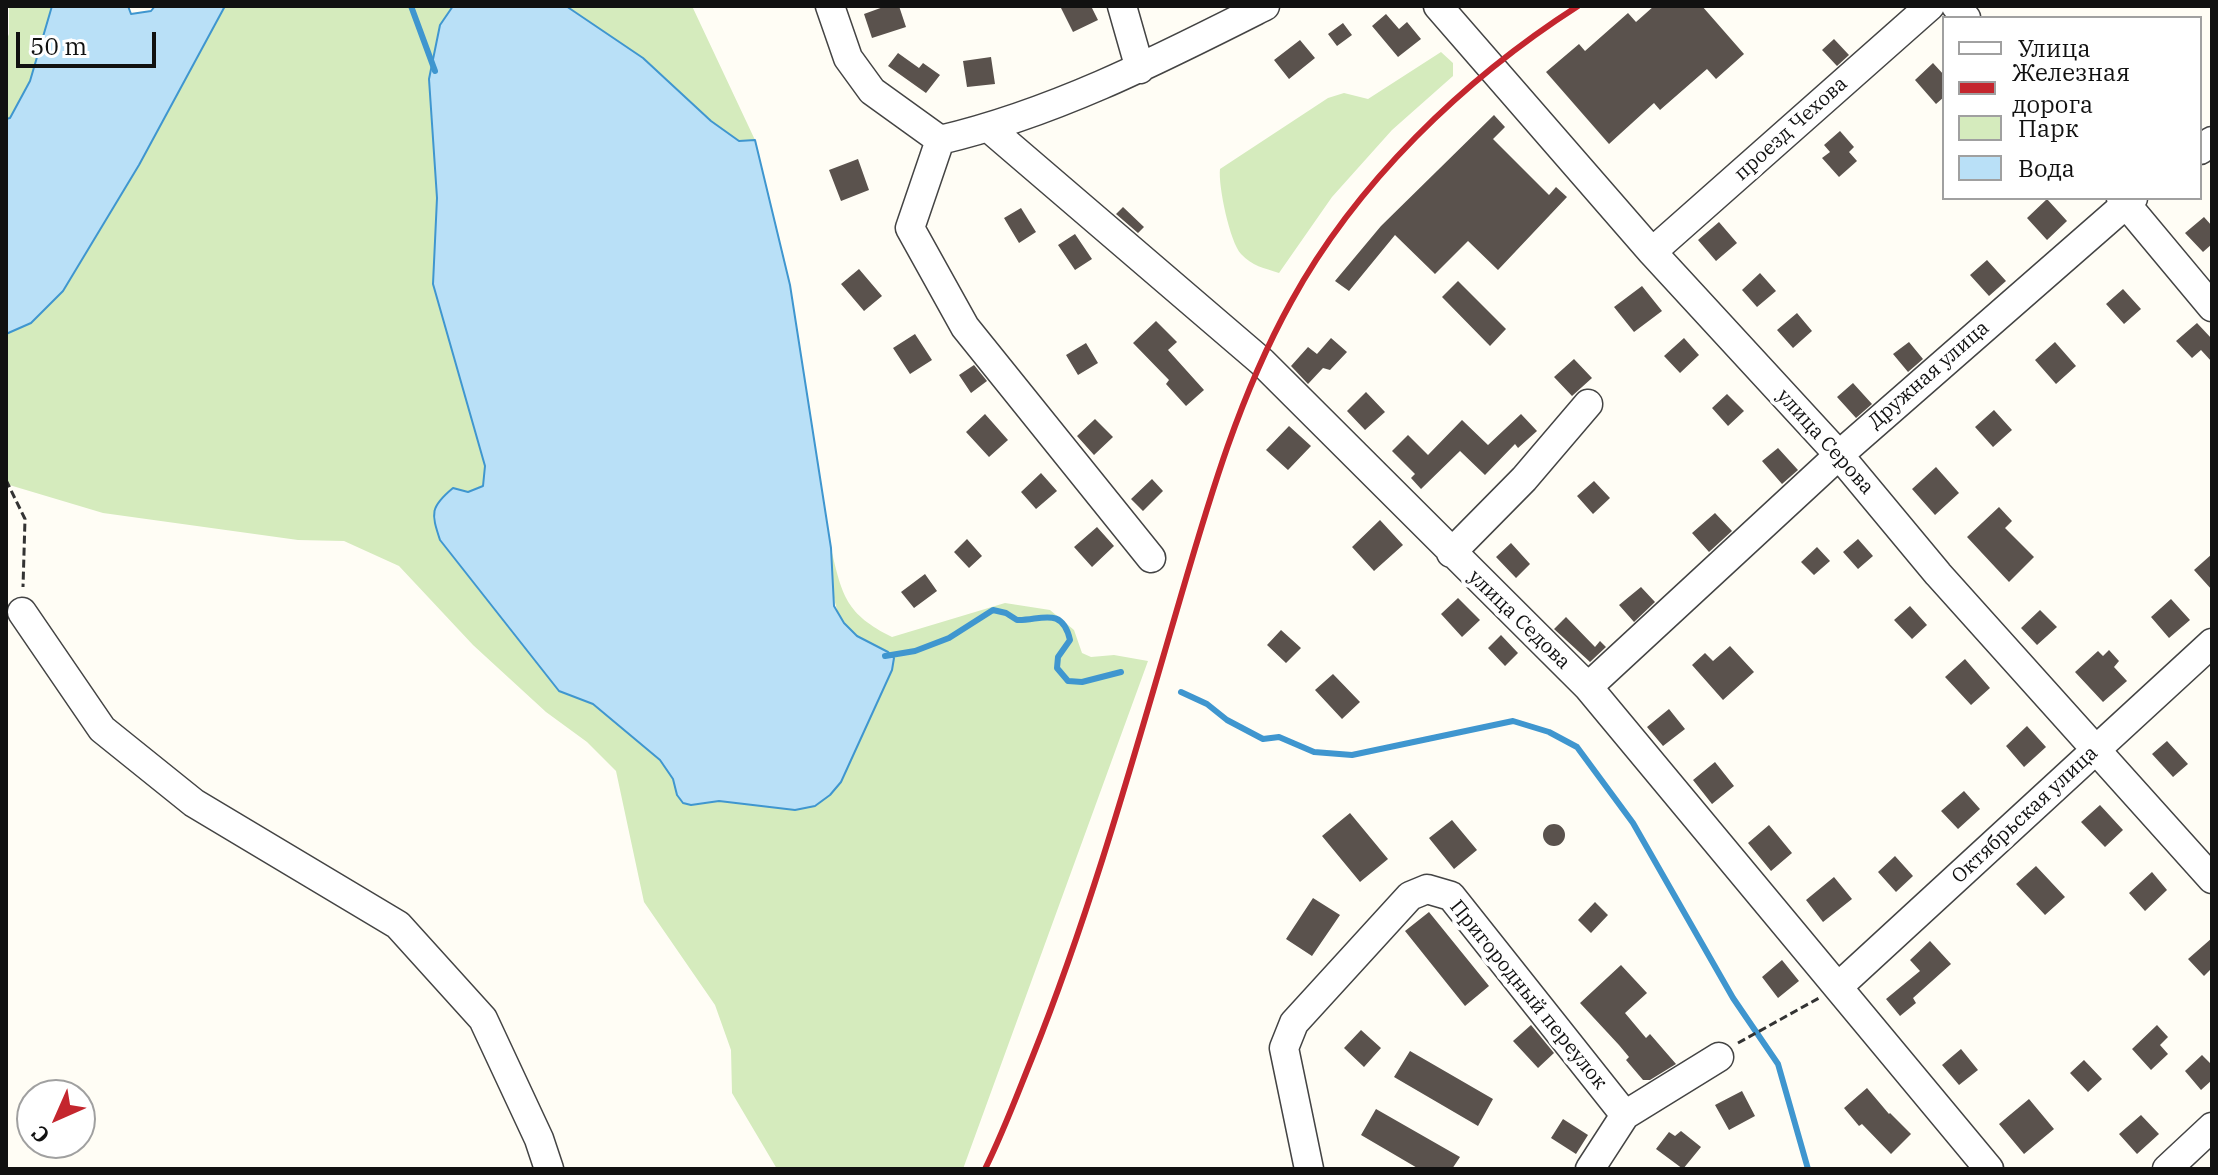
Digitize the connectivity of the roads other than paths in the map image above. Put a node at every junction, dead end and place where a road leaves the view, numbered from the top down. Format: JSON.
{"nodes":[{"id":1,"x":830,"y":6,"type":"edge"},
{"id":2,"x":1122,"y":6,"type":"edge"},
{"id":3,"x":1265,"y":6,"type":"edge"},
{"id":4,"x":1438,"y":6,"type":"edge"},
{"id":5,"x":1930,"y":6,"type":"edge"},
{"id":6,"x":1140,"y":69,"type":"junction"},
{"id":7,"x":989,"y":128,"type":"junction"},
{"id":8,"x":940,"y":140,"type":"junction"},
{"id":9,"x":2126,"y":200,"type":"edge"},
{"id":10,"x":1652,"y":252,"type":"junction"},
{"id":11,"x":2212,"y":307,"type":"edge"},
{"id":12,"x":1588,"y":404,"type":"dead end"},
{"id":13,"x":1839,"y":455,"type":"junction"},
{"id":14,"x":1451,"y":553,"type":"junction"},
{"id":15,"x":1151,"y":558,"type":"dead end"},
{"id":16,"x":22,"y":612,"type":"road end"},
{"id":17,"x":2212,"y":643,"type":"edge"},
{"id":18,"x":1588,"y":687,"type":"junction"},
{"id":19,"x":2097,"y":748,"type":"junction"},
{"id":20,"x":2212,"y":879,"type":"edge"},
{"id":21,"x":1838,"y":987,"type":"junction"},
{"id":22,"x":1724,"y":1053,"type":"road end"},
{"id":23,"x":1625,"y":1115,"type":"junction"},
{"id":24,"x":2212,"y":1127,"type":"edge"},
{"id":25,"x":549,"y":1169,"type":"edge"},
{"id":26,"x":1309,"y":1169,"type":"edge"},
{"id":27,"x":1590,"y":1169,"type":"edge"},
{"id":28,"x":1989,"y":1169,"type":"edge"},
{"id":29,"x":2167,"y":1169,"type":"edge"}],
"edges":[{"from":1,"to":8,"type":"street"},
{"from":2,"to":6,"type":"street"},
{"from":3,"to":6,"type":"street"},
{"from":4,"to":10,"type":"street","name":"улица Серова"},
{"from":5,"to":10,"type":"street","name":"проезд Чехова"},
{"from":6,"to":7,"type":"street"},
{"from":7,"to":8,"type":"street"},
{"from":7,"to":14,"type":"street","name":"улица Седова"},
{"from":8,"to":15,"type":"street"},
{"from":9,"to":11,"type":"street"},
{"from":9,"to":13,"type":"street","name":"Дружная улица"},
{"from":10,"to":13,"type":"street","name":"улица Серова"},
{"from":12,"to":14,"type":"street"},
{"from":13,"to":18,"type":"street","name":"Дружная улица"},
{"from":13,"to":19,"type":"street","name":"улица Серова"},
{"from":14,"to":18,"type":"street","name":"улица Седова"},
{"from":16,"to":25,"type":"street"},
{"from":17,"to":19,"type":"street","name":"Октябрьская улица"},
{"from":18,"to":21,"type":"street","name":"улица Седова"},
{"from":19,"to":20,"type":"street","name":"улица Серова"},
{"from":19,"to":21,"type":"street","name":"Октябрьская улица"},
{"from":21,"to":28,"type":"street","name":"улица Седова"},
{"from":22,"to":23,"type":"street"},
{"from":23,"to":26,"type":"street","name":"Пригородный переулок"},
{"from":23,"to":27,"type":"street"},
{"from":24,"to":29,"type":"street"}]}
